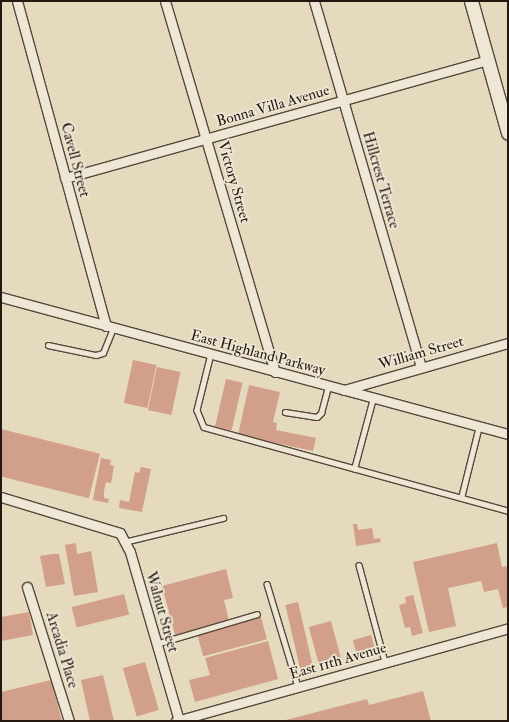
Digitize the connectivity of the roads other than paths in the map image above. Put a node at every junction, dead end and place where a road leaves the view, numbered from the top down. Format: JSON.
{"nodes":[{"id":1,"x":17,"y":1,"type":"edge"},
{"id":2,"x":165,"y":1,"type":"edge"},
{"id":3,"x":314,"y":1,"type":"edge"},
{"id":4,"x":471,"y":1,"type":"edge"},
{"id":5,"x":488,"y":60,"type":"junction"},
{"id":6,"x":343,"y":101,"type":"junction"},
{"id":7,"x":508,"y":133,"type":"edge"},
{"id":8,"x":208,"y":140,"type":"junction"},
{"id":9,"x":66,"y":178,"type":"junction"},
{"id":10,"x":1,"y":297,"type":"edge"},
{"id":11,"x":110,"y":327,"type":"junction"},
{"id":12,"x":508,"y":343,"type":"edge"},
{"id":13,"x":48,"y":345,"type":"dead end"},
{"id":14,"x":211,"y":354,"type":"junction"},
{"id":15,"x":422,"y":367,"type":"junction"},
{"id":16,"x":275,"y":372,"type":"junction"},
{"id":17,"x":328,"y":387,"type":"junction"},
{"id":18,"x":342,"y":391,"type":"junction"},
{"id":19,"x":373,"y":398,"type":"junction"},
{"id":20,"x":285,"y":412,"type":"dead end"},
{"id":21,"x":479,"y":426,"type":"junction"},
{"id":22,"x":508,"y":434,"type":"edge"},
{"id":23,"x":354,"y":469,"type":"junction"},
{"id":24,"x":1,"y":497,"type":"edge"},
{"id":25,"x":461,"y":498,"type":"junction"},
{"id":26,"x":508,"y":511,"type":"edge"},
{"id":27,"x":223,"y":518,"type":"dead end"},
{"id":28,"x":124,"y":542,"type":"junction"},
{"id":29,"x":359,"y":565,"type":"dead end"},
{"id":30,"x":267,"y":584,"type":"dead end"},
{"id":31,"x":28,"y":587,"type":"dead end"},
{"id":32,"x":257,"y":614,"type":"dead end"},
{"id":33,"x":508,"y":628,"type":"edge"},
{"id":34,"x":156,"y":644,"type":"junction"},
{"id":35,"x":384,"y":662,"type":"junction"},
{"id":36,"x":298,"y":687,"type":"junction"},
{"id":37,"x":69,"y":721,"type":"edge"},
{"id":38,"x":178,"y":721,"type":"edge"}],
"edges":[{"from":1,"to":9,"type":"street","name":"Cavell Street"},
{"from":2,"to":8,"type":"street","name":"Victory Street"},
{"from":3,"to":6,"type":"street","name":"Hillcrest Terrace"},
{"from":4,"to":5,"type":"street"},
{"from":5,"to":6,"type":"street","name":"Bonna Villa Avenue"},
{"from":5,"to":7,"type":"street"},
{"from":6,"to":8,"type":"street","name":"Bonna Villa Avenue"},
{"from":6,"to":15,"type":"street","name":"Hillcrest Terrace"},
{"from":8,"to":9,"type":"street","name":"Bonna Villa Avenue"},
{"from":8,"to":16,"type":"street","name":"Victory Street"},
{"from":9,"to":11,"type":"street","name":"Cavell Street"},
{"from":10,"to":11,"type":"street","name":"East Highland Parkway"},
{"from":11,"to":13,"type":"lane"},
{"from":11,"to":14,"type":"street","name":"East Highland Parkway"},
{"from":12,"to":15,"type":"street","name":"William Street"},
{"from":14,"to":16,"type":"street","name":"East Highland Parkway"},
{"from":14,"to":23,"type":"lane"},
{"from":15,"to":18,"type":"street","name":"William Street"},
{"from":16,"to":17,"type":"street","name":"East Highland Parkway"},
{"from":17,"to":18,"type":"street","name":"East Highland Parkway"},
{"from":17,"to":20,"type":"lane"},
{"from":18,"to":19,"type":"street","name":"East Highland Parkway"},
{"from":19,"to":21,"type":"street","name":"East Highland Parkway"},
{"from":19,"to":23,"type":"lane"},
{"from":21,"to":22,"type":"street","name":"East Highland Parkway"},
{"from":21,"to":25,"type":"lane"},
{"from":23,"to":25,"type":"lane"},
{"from":24,"to":28,"type":"street","name":"Walnut Street"},
{"from":25,"to":26,"type":"lane"},
{"from":27,"to":28,"type":"lane"},
{"from":28,"to":34,"type":"street","name":"Walnut Street"},
{"from":29,"to":35,"type":"lane"},
{"from":30,"to":36,"type":"lane"},
{"from":31,"to":37,"type":"street","name":"Arcadia Place"},
{"from":32,"to":34,"type":"lane"},
{"from":33,"to":35,"type":"street","name":"East 11th Avenue"},
{"from":34,"to":38,"type":"street","name":"Walnut Street"},
{"from":35,"to":36,"type":"street","name":"East 11th Avenue"},
{"from":36,"to":38,"type":"street","name":"East 11th Avenue"}]}
